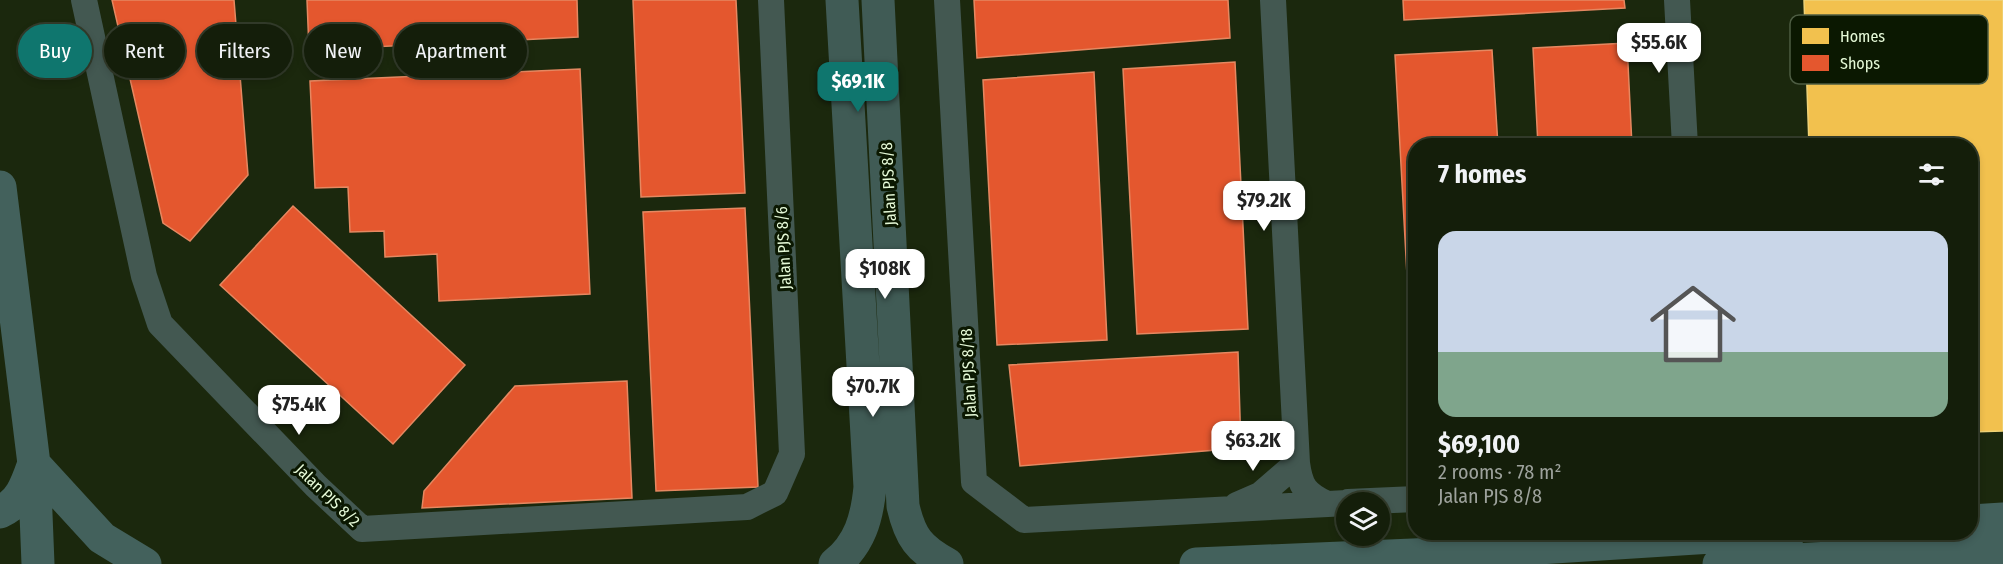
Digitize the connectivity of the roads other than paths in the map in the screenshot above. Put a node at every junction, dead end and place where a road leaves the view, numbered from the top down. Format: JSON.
{"nodes":[{"id":1,"x":84,"y":0,"type":"edge"},
{"id":2,"x":771,"y":0,"type":"edge"},
{"id":3,"x":842,"y":0,"type":"edge"},
{"id":4,"x":878,"y":0,"type":"edge"},
{"id":5,"x":947,"y":0,"type":"edge"},
{"id":6,"x":1273,"y":0,"type":"edge"},
{"id":7,"x":1677,"y":0,"type":"edge"},
{"id":8,"x":1685,"y":138,"type":"edge"},
{"id":9,"x":0,"y":187,"type":"edge"},
{"id":10,"x":1298,"y":463,"type":"junction"},
{"id":11,"x":34,"y":464,"type":"junction"},
{"id":12,"x":775,"y":493,"type":"joint"},
{"id":13,"x":1408,"y":499,"type":"edge"},
{"id":14,"x":1390,"y":500,"type":"edge"},
{"id":15,"x":1336,"y":502,"type":"edge"},
{"id":16,"x":1336,"y":503,"type":"edge"},
{"id":17,"x":1226,"y":509,"type":"junction"},
{"id":18,"x":0,"y":512,"type":"edge"},
{"id":19,"x":2003,"y":519,"type":"edge"},
{"id":20,"x":1978,"y":521,"type":"edge"},
{"id":21,"x":1664,"y":540,"type":"edge"},
{"id":22,"x":2003,"y":549,"type":"edge"},
{"id":23,"x":38,"y":564,"type":"edge"},
{"id":24,"x":145,"y":564,"type":"edge"},
{"id":25,"x":834,"y":564,"type":"edge"},
{"id":26,"x":947,"y":564,"type":"edge"},
{"id":27,"x":1196,"y":564,"type":"edge"},
{"id":28,"x":1719,"y":564,"type":"edge"}],
"edges":[{"from":1,"to":12,"type":"street","name":"Jalan PJS 8/2"},
{"from":2,"to":12,"type":"street","name":"Jalan PJS 8/6"},
{"from":3,"to":25,"type":"street"},
{"from":4,"to":26,"type":"street","name":"Jalan PJS 8/8"},
{"from":5,"to":17,"type":"street","name":"Jalan PJS 8/18"},
{"from":6,"to":10,"type":"street"},
{"from":7,"to":8,"type":"street"},
{"from":9,"to":11,"type":"highway"},
{"from":10,"to":15,"type":"street"},
{"from":10,"to":17,"type":"street","name":"Jalan PJS 8/18"},
{"from":11,"to":18,"type":"highway"},
{"from":11,"to":23,"type":"highway"},
{"from":11,"to":24,"type":"highway"},
{"from":13,"to":14,"type":"street","name":"Jalan PJS 8/18"},
{"from":16,"to":17,"type":"street","name":"Jalan PJS 8/18"},
{"from":19,"to":20,"type":"highway"},
{"from":21,"to":27,"type":"highway"},
{"from":22,"to":28,"type":"highway"}]}
